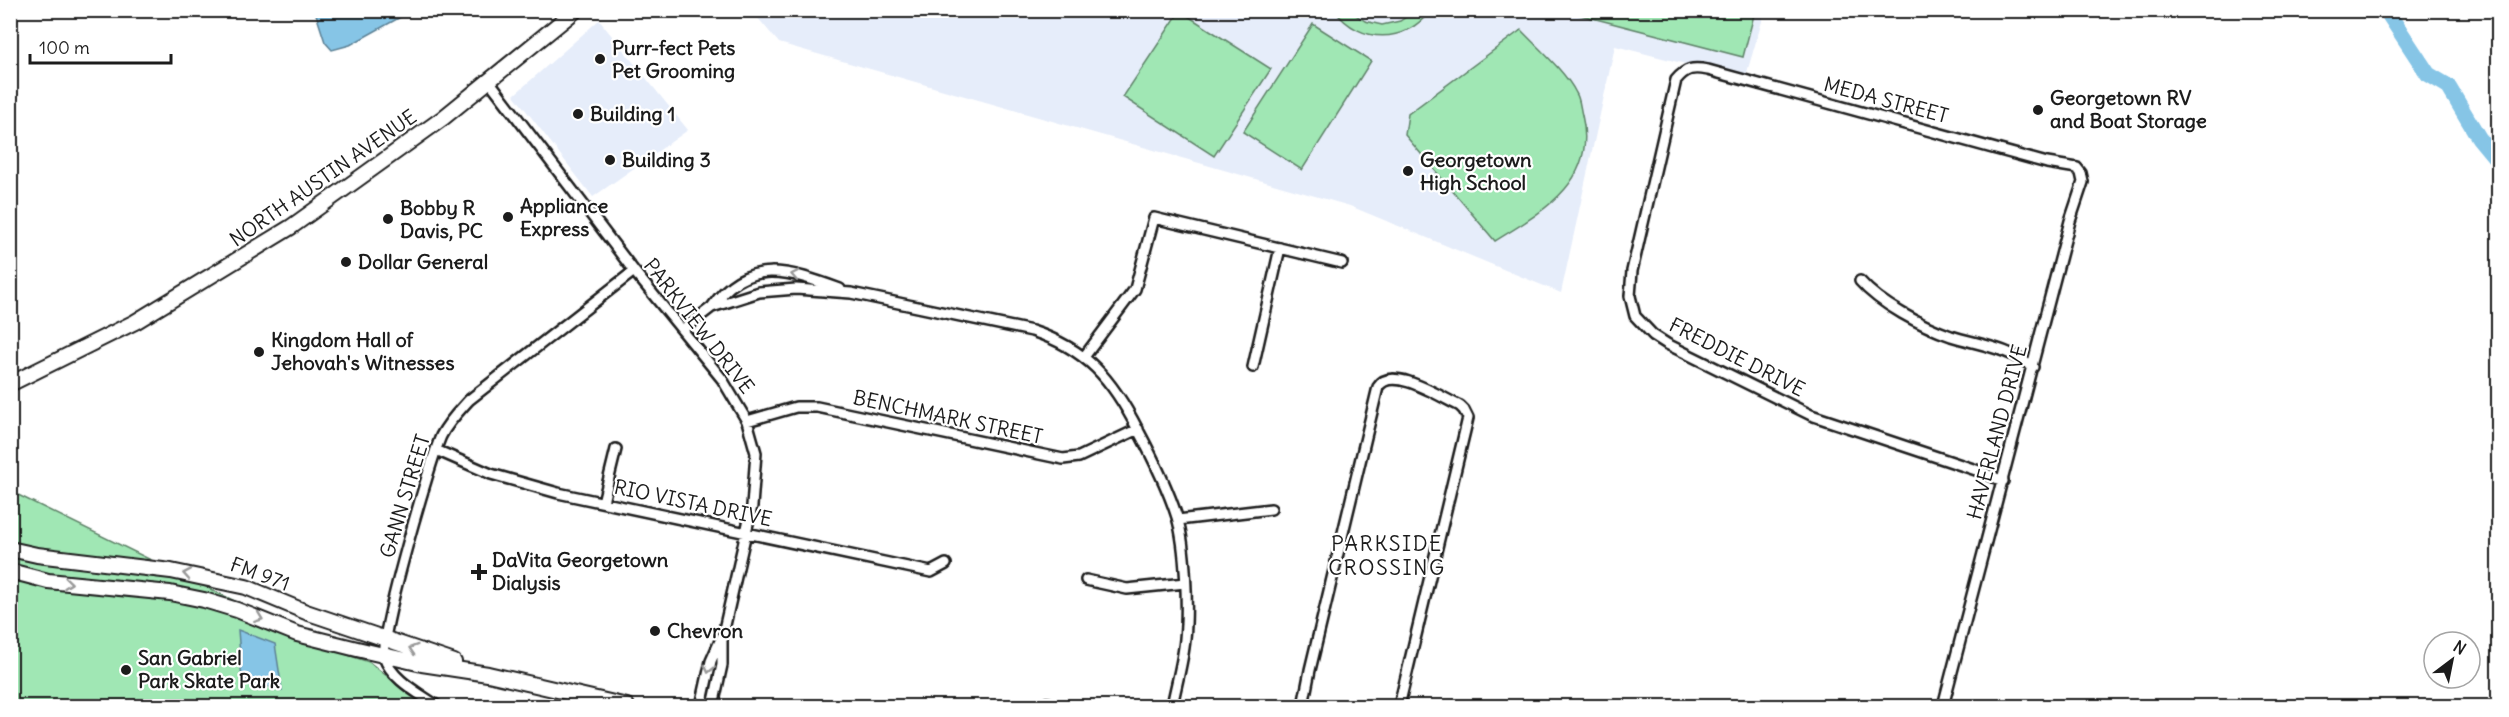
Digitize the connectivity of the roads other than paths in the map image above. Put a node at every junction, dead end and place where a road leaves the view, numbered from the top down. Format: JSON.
{"nodes":[{"id":1,"x":576,"y":10,"type":"edge"},
{"id":2,"x":1686,"y":69,"type":"joint"},
{"id":3,"x":490,"y":82,"type":"junction"},
{"id":4,"x":2077,"y":168,"type":"joint"},
{"id":5,"x":1280,"y":248,"type":"junction"},
{"id":6,"x":1342,"y":263,"type":"dead end"},
{"id":7,"x":634,"y":271,"type":"junction"},
{"id":8,"x":1860,"y":281,"type":"dead end"},
{"id":9,"x":850,"y":293,"type":"junction"},
{"id":10,"x":712,"y":307,"type":"junction"},
{"id":11,"x":682,"y":330,"type":"junction"},
{"id":12,"x":1084,"y":357,"type":"junction"},
{"id":13,"x":1253,"y":367,"type":"dead end"},
{"id":14,"x":2033,"y":367,"type":"junction"},
{"id":15,"x":10,"y":384,"type":"edge"},
{"id":16,"x":747,"y":420,"type":"junction"},
{"id":17,"x":1138,"y":429,"type":"junction"},
{"id":18,"x":616,"y":449,"type":"dead end"},
{"id":19,"x":436,"y":450,"type":"junction"},
{"id":20,"x":2003,"y":481,"type":"junction"},
{"id":21,"x":603,"y":502,"type":"junction"},
{"id":22,"x":1271,"y":509,"type":"dead end"},
{"id":23,"x":1178,"y":520,"type":"junction"},
{"id":24,"x":746,"y":532,"type":"junction"},
{"id":25,"x":10,"y":549,"type":"edge"},
{"id":26,"x":946,"y":564,"type":"dead end"},
{"id":27,"x":139,"y":569,"type":"junction"},
{"id":28,"x":10,"y":571,"type":"edge"},
{"id":29,"x":1086,"y":580,"type":"dead end"},
{"id":30,"x":1185,"y":583,"type":"junction"},
{"id":31,"x":136,"y":590,"type":"junction"},
{"id":32,"x":723,"y":634,"type":"junction"},
{"id":33,"x":384,"y":639,"type":"junction"},
{"id":34,"x":383,"y":655,"type":"junction"},
{"id":35,"x":488,"y":674,"type":"junction"},
{"id":36,"x":1047,"y":703,"type":"dead end"},
{"id":37,"x":437,"y":706,"type":"edge"},
{"id":38,"x":627,"y":706,"type":"edge"},
{"id":39,"x":701,"y":706,"type":"edge"},
{"id":40,"x":713,"y":706,"type":"edge"},
{"id":41,"x":1062,"y":706,"type":"edge"},
{"id":42,"x":1172,"y":706,"type":"edge"},
{"id":43,"x":1304,"y":706,"type":"edge"},
{"id":44,"x":1400,"y":706,"type":"edge"},
{"id":45,"x":1943,"y":706,"type":"edge"}],
"edges":[{"from":1,"to":3,"type":"main road","name":"NORTH AUSTIN AVENUE"},
{"from":2,"to":4,"type":"street","name":"MEDA STREET"},
{"from":2,"to":20,"type":"street","name":"FREDDIE DRIVE"},
{"from":3,"to":7,"type":"street","name":"PARKVIEW DRIVE"},
{"from":3,"to":15,"type":"main road","name":"NORTH AUSTIN AVENUE"},
{"from":4,"to":14,"type":"street","name":"HAVERLAND DRIVE"},
{"from":5,"to":6,"type":"street"},
{"from":5,"to":12,"type":"street"},
{"from":5,"to":13,"type":"street"},
{"from":7,"to":11,"type":"street","name":"PARKVIEW DRIVE"},
{"from":7,"to":19,"type":"street","name":"GANN STREET"},
{"from":8,"to":14,"type":"street"},
{"from":9,"to":10,"type":"street"},
{"from":9,"to":10,"type":"street","one_way":true},
{"from":9,"to":12,"type":"street"},
{"from":10,"to":11,"type":"street"},
{"from":11,"to":16,"type":"street","name":"PARKVIEW DRIVE"},
{"from":12,"to":17,"type":"street"},
{"from":14,"to":20,"type":"street","name":"HAVERLAND DRIVE"},
{"from":16,"to":17,"type":"street","name":"BENCHMARK STREET"},
{"from":16,"to":24,"type":"street","name":"PARKVIEW DRIVE"},
{"from":17,"to":23,"type":"street"},
{"from":18,"to":21,"type":"street"},
{"from":19,"to":21,"type":"street","name":"RIO VISTA DRIVE"},
{"from":19,"to":33,"type":"street","name":"GANN STREET"},
{"from":20,"to":45,"type":"street","name":"HAVERLAND DRIVE"},
{"from":21,"to":24,"type":"street","name":"RIO VISTA DRIVE"},
{"from":22,"to":23,"type":"street"},
{"from":23,"to":30,"type":"street"},
{"from":24,"to":26,"type":"street","name":"RIO VISTA DRIVE"},
{"from":24,"to":32,"type":"street","name":"PARKVIEW DRIVE"},
{"from":25,"to":27,"type":"main road","name":"FM 971","number":"FM 971"},
{"from":27,"to":31,"type":"main road"},
{"from":33,"to":27,"type":"main road","name":"FM 971","number":"FM 971","one_way":true},
{"from":28,"to":31,"type":"main road","name":"FM 971","number":"FM 971","one_way":true},
{"from":29,"to":30,"type":"street"},
{"from":30,"to":42,"type":"street"},
{"from":31,"to":34,"type":"main road","name":"FM 971","number":"FM 971","one_way":true},
{"from":32,"to":39,"type":"street","name":"PARKVIEW DRIVE","one_way":true},
{"from":32,"to":40,"type":"street","name":"PARKVIEW DRIVE"},
{"from":33,"to":34,"type":"street","name":"GANN STREET"},
{"from":35,"to":33,"type":"main road","name":"FM 971","number":"FM 971","one_way":true},
{"from":34,"to":35,"type":"main road","name":"FM 971","number":"FM 971"},
{"from":34,"to":37,"type":"street"},
{"from":35,"to":38,"type":"main road","name":"FM 971","number":"FM 971"},
{"from":36,"to":41,"type":"street"},
{"from":43,"to":44,"type":"street"}]}
